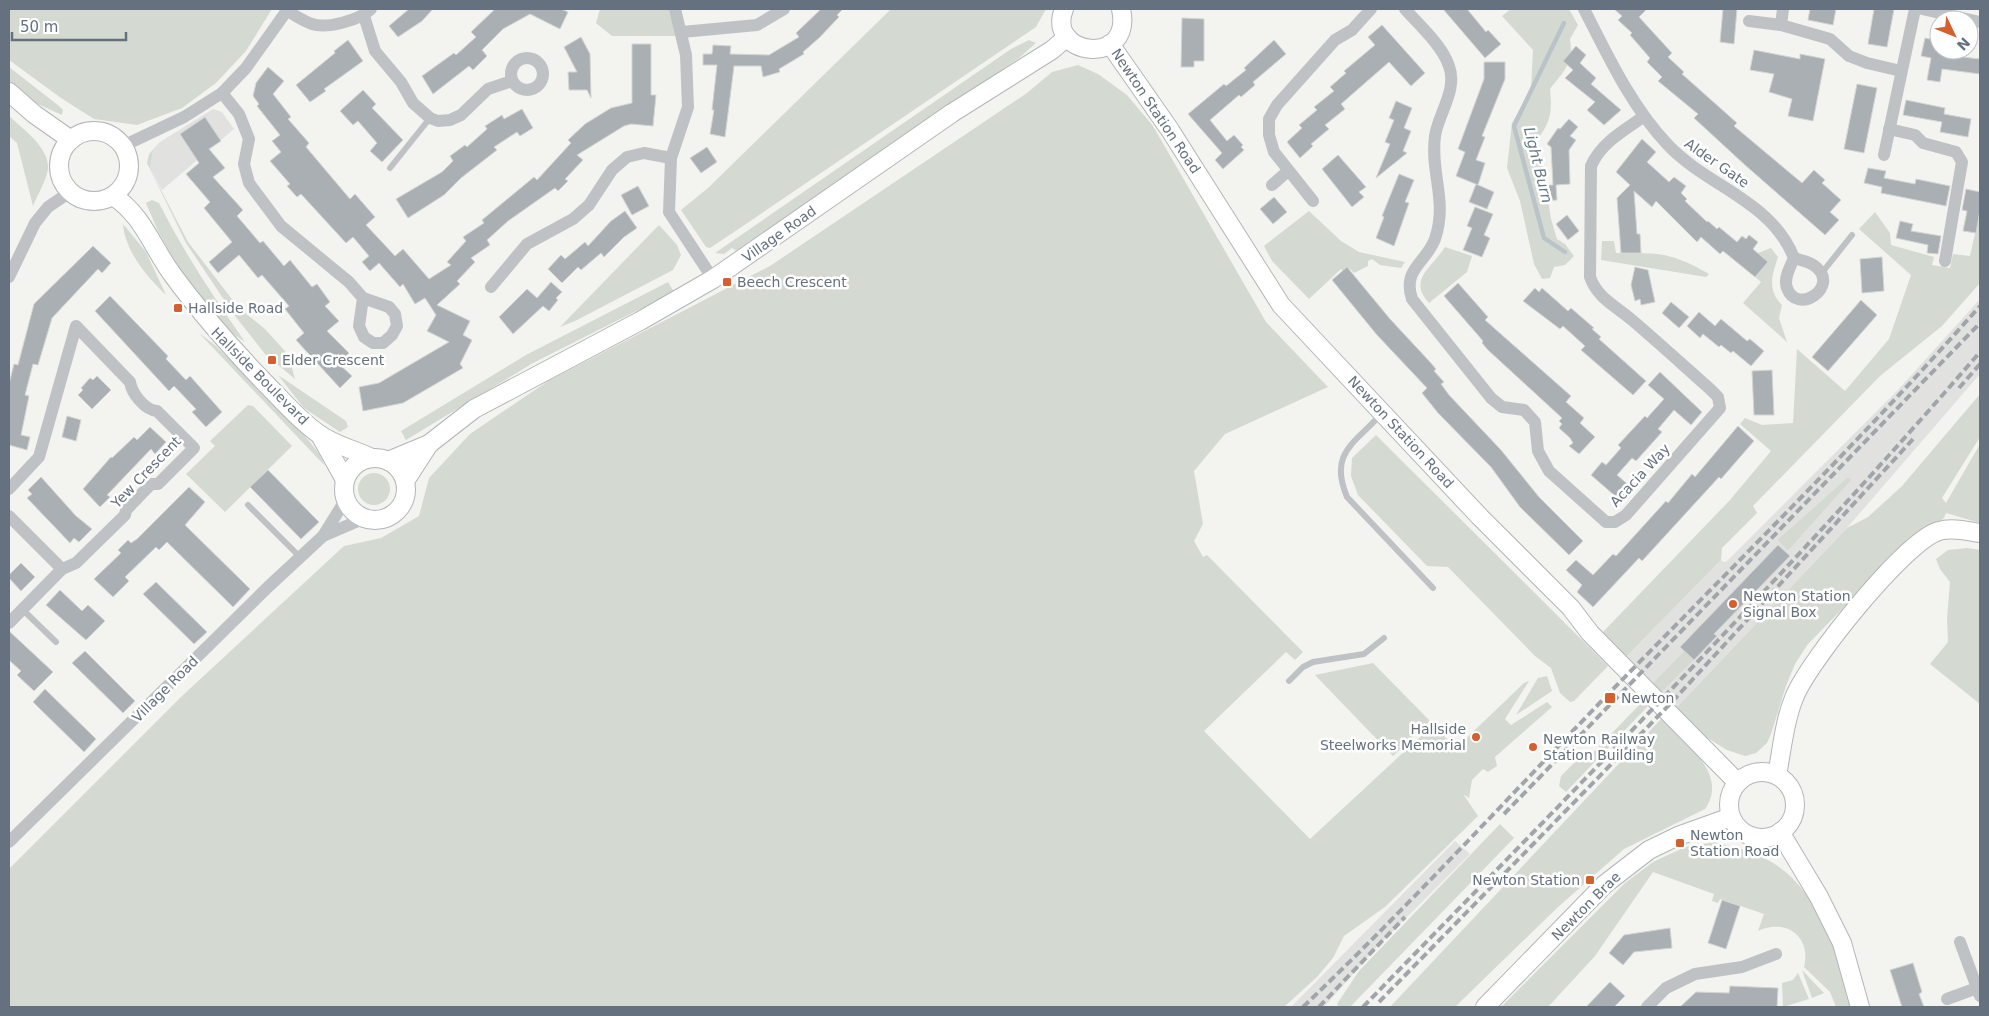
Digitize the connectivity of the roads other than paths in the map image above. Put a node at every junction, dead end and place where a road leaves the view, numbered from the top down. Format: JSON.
{"nodes":[{"id":1,"x":675,"y":9,"type":"edge"},
{"id":2,"x":784,"y":9,"type":"edge"},
{"id":3,"x":1064,"y":9,"type":"edge"},
{"id":4,"x":1121,"y":9,"type":"edge"},
{"id":5,"x":1371,"y":9,"type":"edge"},
{"id":6,"x":1405,"y":9,"type":"edge"},
{"id":7,"x":1584,"y":9,"type":"edge"},
{"id":8,"x":1783,"y":9,"type":"edge"},
{"id":9,"x":1915,"y":9,"type":"edge"},
{"id":10,"x":1922,"y":9,"type":"edge"},
{"id":11,"x":287,"y":10,"type":"edge"},
{"id":12,"x":368,"y":12,"type":"edge"},
{"id":13,"x":1749,"y":21,"type":"dead end"},
{"id":14,"x":1980,"y":22,"type":"edge"},
{"id":15,"x":1781,"y":25,"type":"junction"},
{"id":16,"x":682,"y":32,"type":"junction"},
{"id":17,"x":1067,"y":37,"type":"junction"},
{"id":18,"x":1110,"y":44,"type":"junction"},
{"id":19,"x":1901,"y":71,"type":"junction"},
{"id":20,"x":512,"y":81,"type":"dead end"},
{"id":21,"x":9,"y":92,"type":"edge"},
{"id":22,"x":222,"y":93,"type":"junction"},
{"id":23,"x":1643,"y":117,"type":"junction"},
{"id":24,"x":430,"y":118,"type":"junction"},
{"id":25,"x":1889,"y":129,"type":"junction"},
{"id":26,"x":71,"y":140,"type":"junction"},
{"id":27,"x":123,"y":146,"type":"junction"},
{"id":28,"x":1884,"y":155,"type":"dead end"},
{"id":29,"x":671,"y":158,"type":"junction"},
{"id":30,"x":390,"y":168,"type":"dead end"},
{"id":31,"x":1288,"y":172,"type":"junction"},
{"id":32,"x":1272,"y":185,"type":"dead end"},
{"id":33,"x":70,"y":192,"type":"junction"},
{"id":34,"x":113,"y":196,"type":"junction"},
{"id":35,"x":1313,"y":201,"type":"dead end"},
{"id":36,"x":1852,"y":235,"type":"dead end"},
{"id":37,"x":1794,"y":258,"type":"junction"},
{"id":38,"x":1945,"y":261,"type":"dead end"},
{"id":39,"x":1821,"y":274,"type":"junction"},
{"id":40,"x":9,"y":277,"type":"edge"},
{"id":41,"x":713,"y":279,"type":"junction"},
{"id":42,"x":491,"y":287,"type":"dead end"},
{"id":43,"x":363,"y":298,"type":"dead end"},
{"id":44,"x":1382,"y":412,"type":"junction"},
{"id":45,"x":320,"y":435,"type":"junction"},
{"id":46,"x":429,"y":444,"type":"junction"},
{"id":47,"x":380,"y":459,"type":"junction"},
{"id":48,"x":345,"y":480,"type":"junction"},
{"id":49,"x":405,"y":480,"type":"junction"},
{"id":50,"x":9,"y":489,"type":"edge"},
{"id":51,"x":346,"y":499,"type":"junction"},
{"id":52,"x":248,"y":505,"type":"dead end"},
{"id":53,"x":9,"y":516,"type":"edge"},
{"id":54,"x":366,"y":518,"type":"junction"},
{"id":55,"x":1980,"y":533,"type":"edge"},
{"id":56,"x":323,"y":536,"type":"junction"},
{"id":57,"x":300,"y":557,"type":"junction"},
{"id":58,"x":62,"y":569,"type":"junction"},
{"id":59,"x":1433,"y":588,"type":"dead end"},
{"id":60,"x":22,"y":609,"type":"junction"},
{"id":61,"x":9,"y":623,"type":"edge"},
{"id":62,"x":1384,"y":638,"type":"dead end"},
{"id":63,"x":56,"y":642,"type":"dead end"},
{"id":64,"x":1289,"y":681,"type":"dead end"},
{"id":65,"x":1777,"y":775,"type":"junction"},
{"id":66,"x":1737,"y":782,"type":"junction"},
{"id":67,"x":1731,"y":818,"type":"junction"},
{"id":68,"x":1780,"y":832,"type":"junction"},
{"id":69,"x":9,"y":842,"type":"edge"},
{"id":70,"x":1960,"y":942,"type":"dead end"},
{"id":71,"x":1776,"y":954,"type":"dead end"},
{"id":72,"x":1979,"y":992,"type":"edge"},
{"id":73,"x":1946,"y":999,"type":"dead end"},
{"id":74,"x":1485,"y":1007,"type":"edge"},
{"id":75,"x":1647,"y":1007,"type":"edge"},
{"id":76,"x":1860,"y":1007,"type":"edge"}],
"edges":[{"from":1,"to":16,"type":"street"},
{"from":2,"to":16,"type":"street"},
{"from":3,"to":17,"type":"street"},
{"from":4,"to":18,"type":"street"},
{"from":5,"to":31,"type":"street"},
{"from":6,"to":23,"type":"street","name":"Acacia Way"},
{"from":7,"to":23,"type":"street","name":"Alder Gate"},
{"from":8,"to":15,"type":"street"},
{"from":9,"to":19,"type":"street"},
{"from":10,"to":14,"type":"street"},
{"from":11,"to":12,"type":"street"},
{"from":11,"to":22,"type":"street"},
{"from":12,"to":24,"type":"street"},
{"from":13,"to":15,"type":"street"},
{"from":15,"to":19,"type":"street"},
{"from":16,"to":29,"type":"street"},
{"from":17,"to":18,"type":"street"},
{"from":17,"to":41,"type":"street","name":"Village Road"},
{"from":18,"to":44,"type":"street","name":"Newton Station Road"},
{"from":19,"to":25,"type":"street"},
{"from":20,"to":24,"type":"street"},
{"from":21,"to":26,"type":"street"},
{"from":22,"to":27,"type":"street"},
{"from":22,"to":43,"type":"street"},
{"from":23,"to":37,"type":"street","name":"Alder Gate"},
{"from":24,"to":30,"type":"lane"},
{"from":25,"to":28,"type":"street"},
{"from":25,"to":38,"type":"street"},
{"from":26,"to":27,"type":"street"},
{"from":26,"to":33,"type":"street"},
{"from":27,"to":34,"type":"street"},
{"from":29,"to":41,"type":"street"},
{"from":29,"to":42,"type":"street"},
{"from":31,"to":32,"type":"street"},
{"from":31,"to":35,"type":"street"},
{"from":33,"to":34,"type":"street"},
{"from":33,"to":40,"type":"street"},
{"from":34,"to":45,"type":"street","name":"Hallside Boulevard"},
{"from":36,"to":39,"type":"lane"},
{"from":37,"to":39,"type":"street"},
{"from":37,"to":39,"type":"street"},
{"from":41,"to":46,"type":"street","name":"Village Road"},
{"from":44,"to":59,"type":"lane"},
{"from":44,"to":66,"type":"street","name":"Newton Station Road"},
{"from":45,"to":47,"type":"street","name":"Hallside Boulevard"},
{"from":45,"to":48,"type":"street","name":"Hallside Boulevard"},
{"from":46,"to":47,"type":"street","name":"Village Road"},
{"from":46,"to":49,"type":"street","name":"Village Road"},
{"from":47,"to":48,"type":"street"},
{"from":47,"to":49,"type":"street"},
{"from":48,"to":51,"type":"street"},
{"from":49,"to":54,"type":"street"},
{"from":50,"to":58,"type":"street","name":"Yew Crescent"},
{"from":51,"to":54,"type":"street"},
{"from":51,"to":56,"type":"street","name":"Village Road"},
{"from":52,"to":57,"type":"lane"},
{"from":53,"to":58,"type":"street"},
{"from":54,"to":56,"type":"street","name":"Village Road"},
{"from":55,"to":65,"type":"street"},
{"from":56,"to":57,"type":"street","name":"Village Road"},
{"from":57,"to":69,"type":"street","name":"Village Road"},
{"from":58,"to":60,"type":"street"},
{"from":60,"to":61,"type":"street"},
{"from":60,"to":63,"type":"lane"},
{"from":62,"to":64,"type":"lane"},
{"from":65,"to":66,"type":"street"},
{"from":65,"to":68,"type":"street"},
{"from":66,"to":67,"type":"street"},
{"from":67,"to":68,"type":"street"},
{"from":67,"to":74,"type":"street","name":"Newton Brae"},
{"from":68,"to":76,"type":"street"},
{"from":70,"to":72,"type":"street"},
{"from":71,"to":75,"type":"street"},
{"from":72,"to":73,"type":"street"}]}
